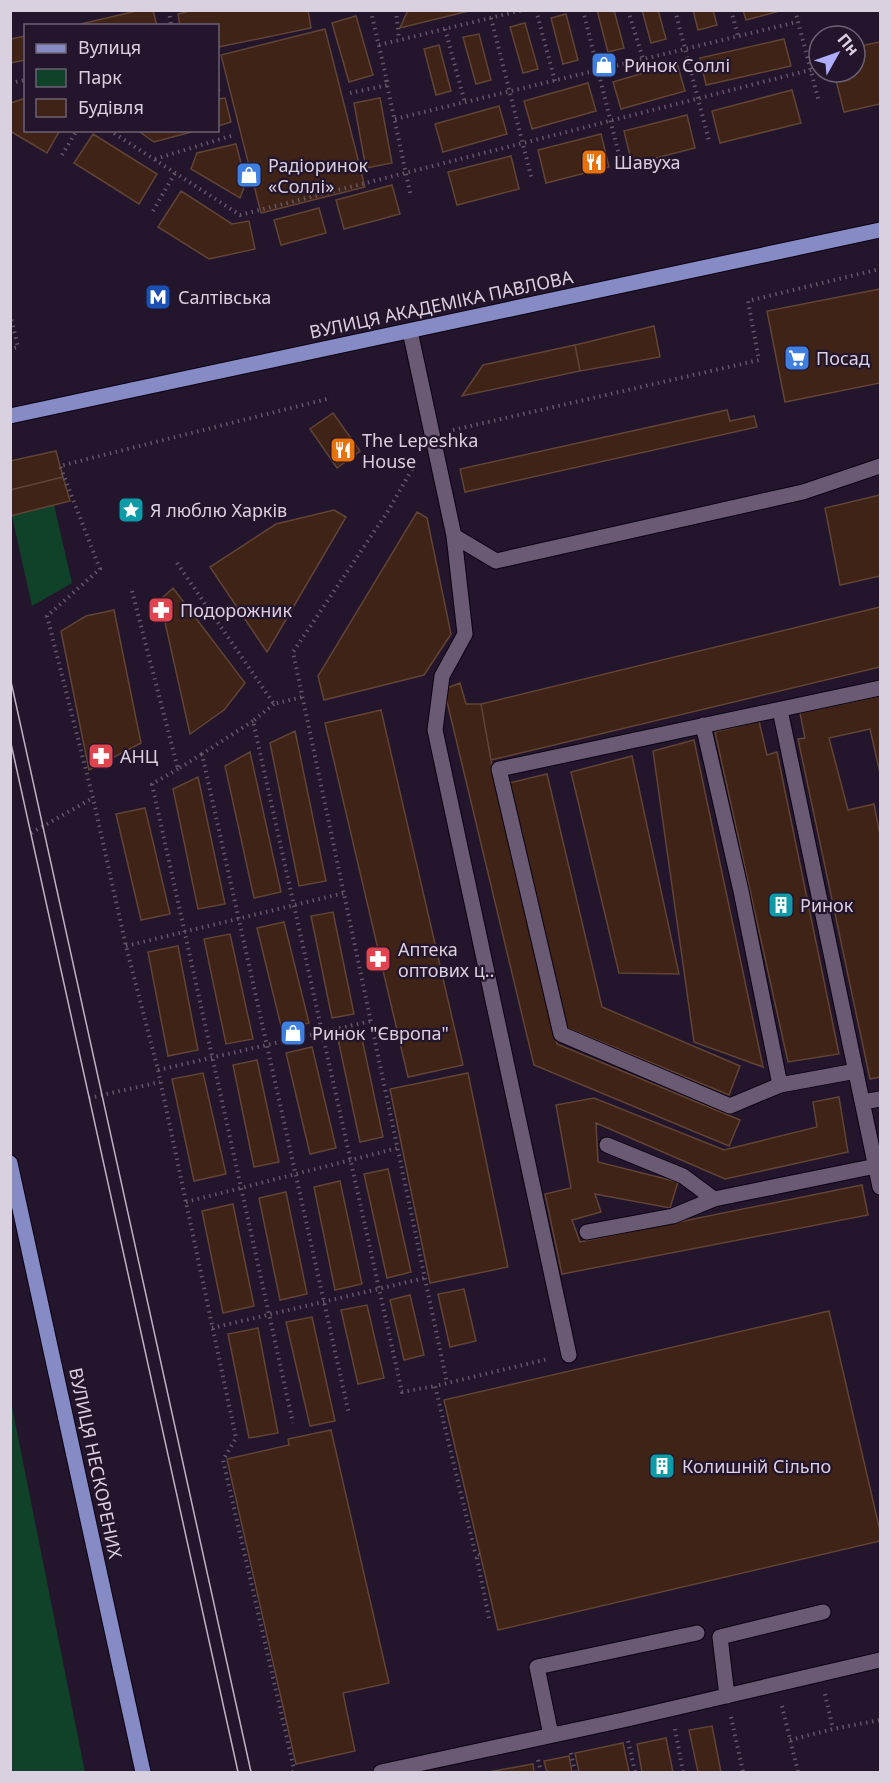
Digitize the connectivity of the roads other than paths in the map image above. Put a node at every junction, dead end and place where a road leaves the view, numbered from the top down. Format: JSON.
{"nodes":[{"id":1,"x":880,"y":230,"type":"edge"},
{"id":2,"x":410,"y":331,"type":"junction"},
{"id":3,"x":10,"y":416,"type":"edge"},
{"id":4,"x":880,"y":466,"type":"edge"},
{"id":5,"x":454,"y":536,"type":"junction"},
{"id":6,"x":880,"y":688,"type":"edge"},
{"id":7,"x":780,"y":710,"type":"junction"},
{"id":8,"x":704,"y":724,"type":"junction"},
{"id":9,"x":856,"y":1071,"type":"junction"},
{"id":10,"x":780,"y":1084,"type":"junction"},
{"id":11,"x":880,"y":1099,"type":"edge"},
{"id":12,"x":863,"y":1102,"type":"junction"},
{"id":13,"x":607,"y":1144,"type":"dead end"},
{"id":14,"x":10,"y":1163,"type":"edge"},
{"id":15,"x":876,"y":1166,"type":"junction"},
{"id":16,"x":880,"y":1187,"type":"edge"},
{"id":17,"x":714,"y":1199,"type":"junction"},
{"id":18,"x":587,"y":1232,"type":"dead end"},
{"id":19,"x":569,"y":1354,"type":"road end"},
{"id":20,"x":824,"y":1612,"type":"dead end"},
{"id":21,"x":697,"y":1633,"type":"dead end"},
{"id":22,"x":880,"y":1660,"type":"edge"},
{"id":23,"x":727,"y":1696,"type":"junction"},
{"id":24,"x":551,"y":1735,"type":"junction"},
{"id":25,"x":142,"y":1773,"type":"edge"},
{"id":26,"x":381,"y":1773,"type":"edge"}],
"edges":[{"from":1,"to":2,"type":"main road","name":"ВУЛИЦЯ АКАДЕМІКА ПАВЛОВА"},
{"from":2,"to":3,"type":"main road","name":"ВУЛИЦЯ АКАДЕМІКА ПАВЛОВА"},
{"from":2,"to":5,"type":"lane"},
{"from":4,"to":5,"type":"lane"},
{"from":5,"to":19,"type":"lane"},
{"from":6,"to":7,"type":"lane"},
{"from":7,"to":8,"type":"lane"},
{"from":7,"to":9,"type":"lane"},
{"from":8,"to":10,"type":"lane"},
{"from":8,"to":10,"type":"lane"},
{"from":9,"to":10,"type":"lane"},
{"from":9,"to":12,"type":"lane"},
{"from":11,"to":12,"type":"lane"},
{"from":12,"to":15,"type":"lane"},
{"from":13,"to":17,"type":"lane"},
{"from":14,"to":25,"type":"main road","name":"ВУЛИЦЯ НЕСКОРЕНИХ"},
{"from":15,"to":16,"type":"lane"},
{"from":15,"to":17,"type":"lane"},
{"from":17,"to":18,"type":"lane"},
{"from":20,"to":23,"type":"lane"},
{"from":21,"to":24,"type":"lane"},
{"from":22,"to":23,"type":"lane"},
{"from":23,"to":24,"type":"lane"},
{"from":24,"to":26,"type":"lane"}]}
